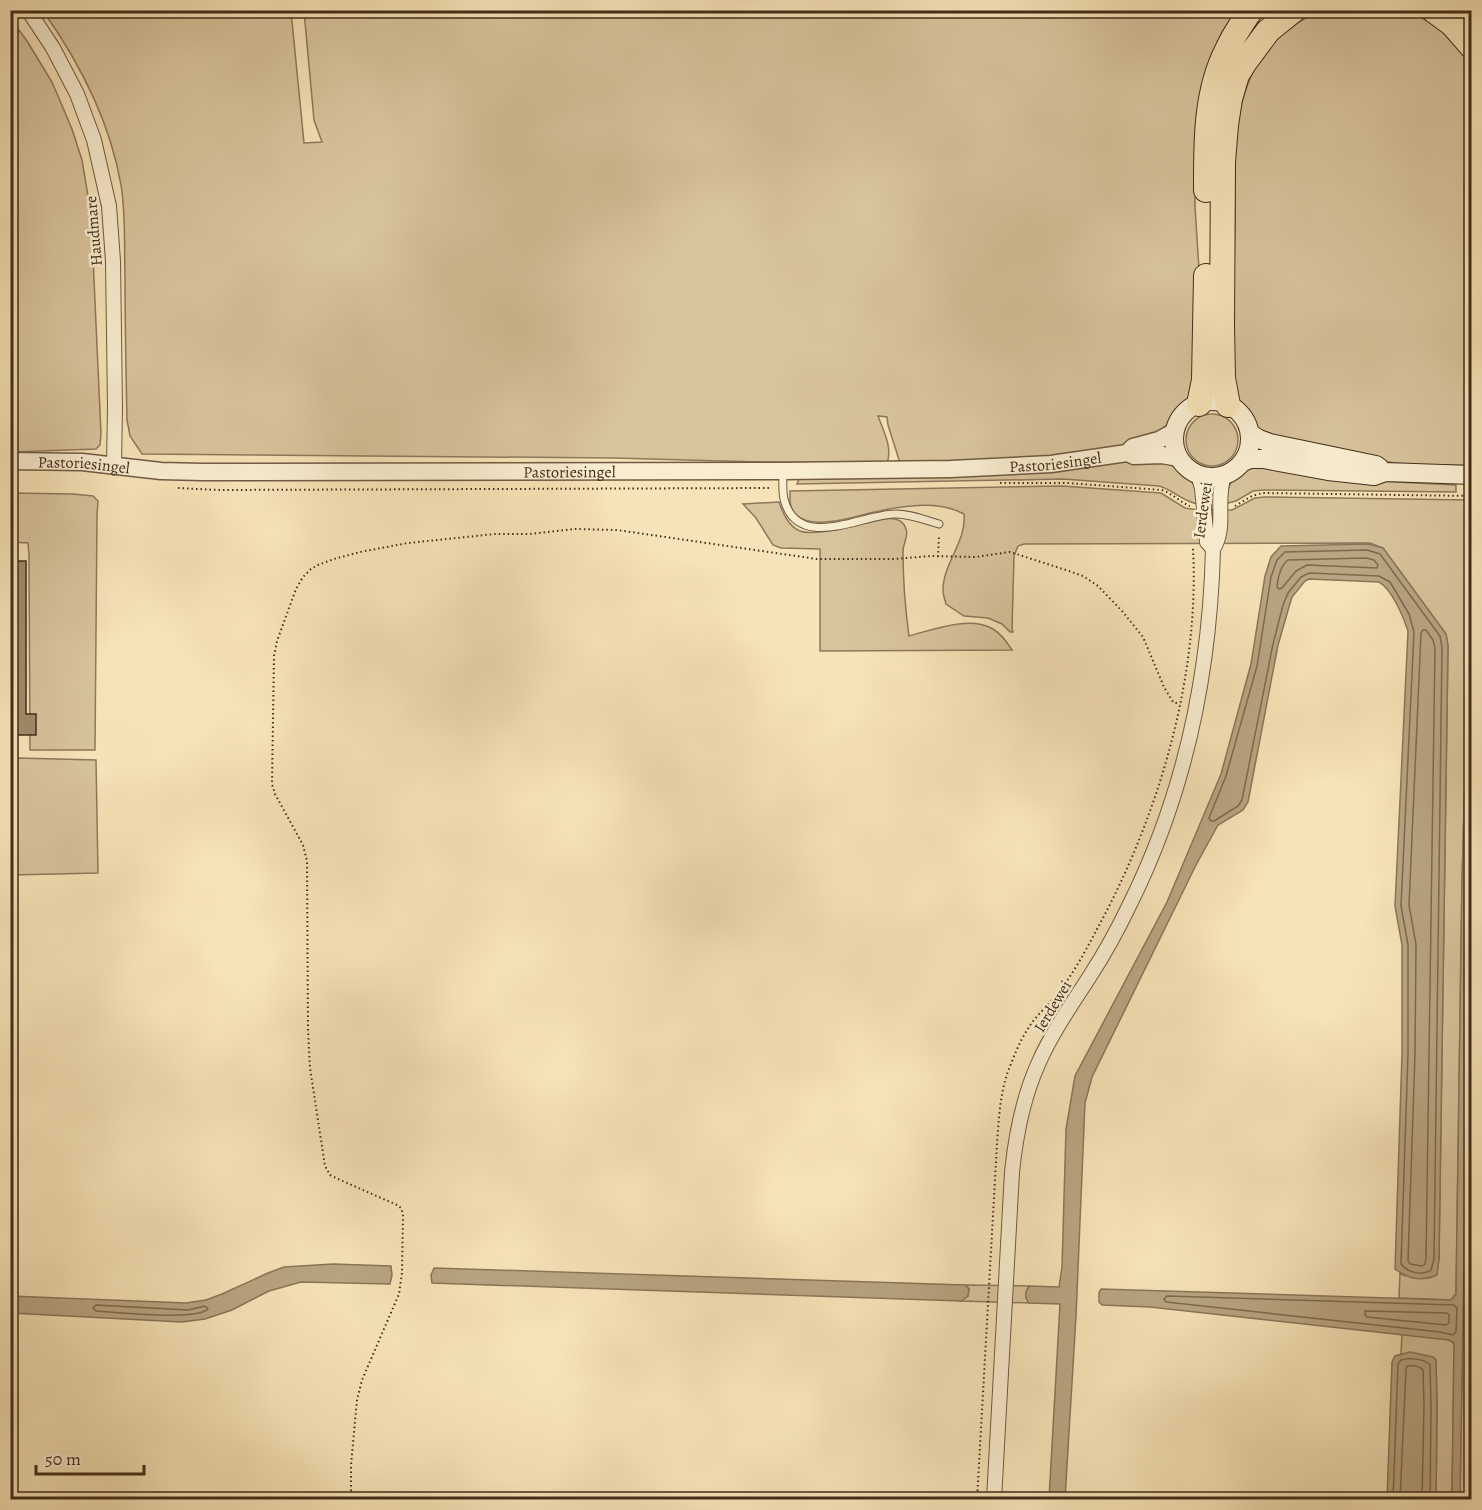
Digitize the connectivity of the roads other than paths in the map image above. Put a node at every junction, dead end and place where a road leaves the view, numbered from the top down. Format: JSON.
{"nodes":[{"id":1,"x":28,"y":10,"type":"edge"},
{"id":2,"x":1251,"y":10,"type":"edge"},
{"id":3,"x":1294,"y":10,"type":"edge"},
{"id":4,"x":1433,"y":10,"type":"edge"},
{"id":5,"x":1472,"y":47,"type":"edge"},
{"id":6,"x":1199,"y":404,"type":"junction"},
{"id":7,"x":1228,"y":405,"type":"junction"},
{"id":8,"x":1175,"y":431,"type":"junction"},
{"id":9,"x":1250,"y":433,"type":"junction"},
{"id":10,"x":1127,"y":453,"type":"junction"},
{"id":11,"x":1179,"y":458,"type":"junction"},
{"id":12,"x":10,"y":461,"type":"edge"},
{"id":13,"x":1243,"y":462,"type":"junction"},
{"id":14,"x":114,"y":465,"type":"junction"},
{"id":15,"x":1385,"y":472,"type":"junction"},
{"id":16,"x":1198,"y":475,"type":"junction"},
{"id":17,"x":1470,"y":475,"type":"edge"},
{"id":18,"x":1224,"y":476,"type":"junction"},
{"id":19,"x":783,"y":480,"type":"junction"},
{"id":20,"x":939,"y":524,"type":"road end"},
{"id":21,"x":1213,"y":549,"type":"junction"},
{"id":22,"x":994,"y":1500,"type":"edge"}],
"edges":[{"from":1,"to":14,"type":"street","name":"Haudmare"},
{"from":2,"to":6,"type":"highway"},
{"from":3,"to":7,"type":"highway"},
{"from":4,"to":5,"type":"highway"},
{"from":6,"to":7,"type":"main road"},
{"from":6,"to":8,"type":"main road"},
{"from":7,"to":9,"type":"main road"},
{"from":8,"to":10,"type":"street","name":"Pastoriesingel"},
{"from":8,"to":11,"type":"main road"},
{"from":9,"to":13,"type":"main road"},
{"from":9,"to":15,"type":"main road"},
{"from":10,"to":11,"type":"street","name":"Pastoriesingel"},
{"from":10,"to":19,"type":"street","name":"Pastoriesingel"},
{"from":11,"to":16,"type":"main road"},
{"from":12,"to":14,"type":"street","name":"Pastoriesingel"},
{"from":13,"to":15,"type":"main road"},
{"from":13,"to":18,"type":"main road"},
{"from":14,"to":19,"type":"street","name":"Pastoriesingel"},
{"from":15,"to":17,"type":"main road"},
{"from":16,"to":18,"type":"main road"},
{"from":16,"to":21,"type":"street","name":"Ierdewei"},
{"from":18,"to":21,"type":"street","name":"Ierdewei"},
{"from":19,"to":20,"type":"lane"},
{"from":21,"to":22,"type":"street","name":"Ierdewei"}]}
